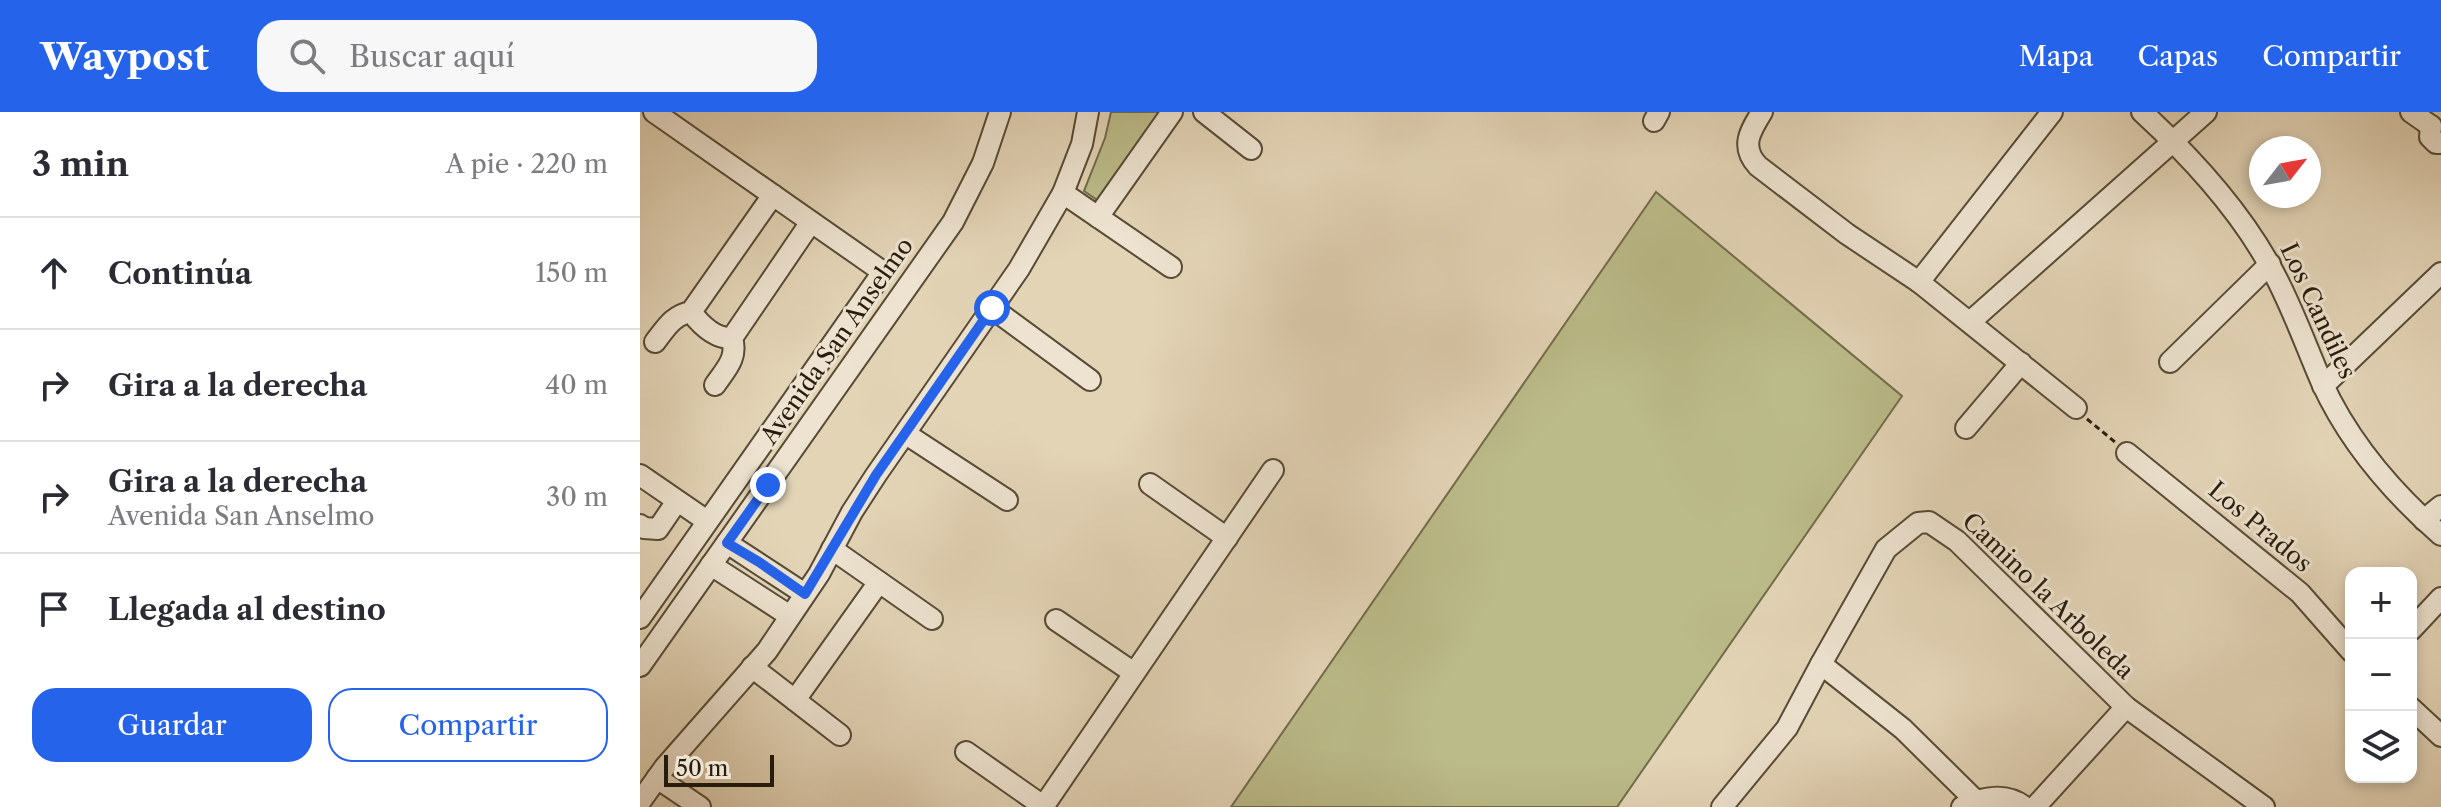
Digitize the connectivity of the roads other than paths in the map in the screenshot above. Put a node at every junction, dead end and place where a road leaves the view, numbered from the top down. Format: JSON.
{"nodes":[{"id":1,"x":651,"y":112,"type":"edge"},
{"id":2,"x":1000,"y":112,"type":"edge"},
{"id":3,"x":1088,"y":112,"type":"edge"},
{"id":4,"x":1172,"y":112,"type":"edge"},
{"id":5,"x":1204,"y":112,"type":"edge"},
{"id":6,"x":1762,"y":112,"type":"edge"},
{"id":7,"x":2052,"y":112,"type":"edge"},
{"id":8,"x":2142,"y":112,"type":"edge"},
{"id":9,"x":2206,"y":112,"type":"edge"},
{"id":10,"x":2411,"y":112,"type":"edge"},
{"id":11,"x":640,"y":124,"type":"edge"},
{"id":12,"x":2438,"y":130,"type":"edge"},
{"id":13,"x":2174,"y":141,"type":"junction"},
{"id":14,"x":1251,"y":149,"type":"dead end"},
{"id":15,"x":1063,"y":193,"type":"junction"},
{"id":16,"x":773,"y":195,"type":"junction"},
{"id":17,"x":1098,"y":217,"type":"junction"},
{"id":18,"x":811,"y":222,"type":"junction"},
{"id":19,"x":2270,"y":264,"type":"junction"},
{"id":20,"x":1171,"y":267,"type":"dead end"},
{"id":21,"x":2441,"y":273,"type":"edge"},
{"id":22,"x":1919,"y":282,"type":"junction"},
{"id":23,"x":992,"y":308,"type":"junction"},
{"id":24,"x":691,"y":312,"type":"junction"},
{"id":25,"x":1970,"y":322,"type":"junction"},
{"id":26,"x":732,"y":338,"type":"junction"},
{"id":27,"x":655,"y":342,"type":"dead end"},
{"id":28,"x":2170,"y":362,"type":"dead end"},
{"id":29,"x":2021,"y":363,"type":"junction"},
{"id":30,"x":1090,"y":380,"type":"dead end"},
{"id":31,"x":715,"y":385,"type":"dead end"},
{"id":32,"x":2323,"y":386,"type":"junction"},
{"id":33,"x":2076,"y":408,"type":"road end"},
{"id":34,"x":1966,"y":428,"type":"dead end"},
{"id":35,"x":906,"y":434,"type":"junction"},
{"id":36,"x":2127,"y":453,"type":"road end"},
{"id":37,"x":1273,"y":470,"type":"dead end"},
{"id":38,"x":640,"y":475,"type":"edge"},
{"id":39,"x":1150,"y":484,"type":"dead end"},
{"id":40,"x":1007,"y":500,"type":"dead end"},
{"id":41,"x":677,"y":501,"type":"junction"},
{"id":42,"x":2441,"y":506,"type":"edge"},
{"id":43,"x":2424,"y":520,"type":"junction"},
{"id":44,"x":707,"y":521,"type":"junction"},
{"id":45,"x":640,"y":525,"type":"edge"},
{"id":46,"x":2441,"y":535,"type":"edge"},
{"id":47,"x":1227,"y":538,"type":"junction"},
{"id":48,"x":727,"y":543,"type":"junction"},
{"id":49,"x":832,"y":549,"type":"junction"},
{"id":50,"x":711,"y":565,"type":"junction"},
{"id":51,"x":879,"y":582,"type":"junction"},
{"id":52,"x":805,"y":594,"type":"junction"},
{"id":53,"x":2441,"y":598,"type":"edge"},
{"id":54,"x":790,"y":616,"type":"junction"},
{"id":55,"x":640,"y":618,"type":"edge"},
{"id":56,"x":932,"y":619,"type":"dead end"},
{"id":57,"x":1056,"y":620,"type":"dead end"},
{"id":58,"x":2417,"y":624,"type":"edge"},
{"id":59,"x":2345,"y":644,"type":"edge"},
{"id":60,"x":1821,"y":664,"type":"junction"},
{"id":61,"x":640,"y":666,"type":"edge"},
{"id":62,"x":752,"y":667,"type":"junction"},
{"id":63,"x":1134,"y":673,"type":"junction"},
{"id":64,"x":795,"y":700,"type":"junction"},
{"id":65,"x":2126,"y":707,"type":"junction"},
{"id":66,"x":2414,"y":711,"type":"edge"},
{"id":67,"x":840,"y":735,"type":"dead end"},
{"id":68,"x":2441,"y":736,"type":"edge"},
{"id":69,"x":966,"y":752,"type":"dead end"},
{"id":70,"x":657,"y":778,"type":"junction"},
{"id":71,"x":640,"y":802,"type":"edge"},
{"id":72,"x":1969,"y":804,"type":"edge"},
{"id":73,"x":700,"y":807,"type":"edge"},
{"id":74,"x":1043,"y":807,"type":"edge"},
{"id":75,"x":1722,"y":807,"type":"edge"},
{"id":76,"x":2025,"y":807,"type":"edge"},
{"id":77,"x":2035,"y":807,"type":"edge"},
{"id":78,"x":2264,"y":807,"type":"edge"}],
"edges":[{"from":1,"to":11,"type":"street"},
{"from":1,"to":16,"type":"street"},
{"from":2,"to":48,"type":"street","name":"Avenida San Anselmo"},
{"from":3,"to":15,"type":"street"},
{"from":4,"to":17,"type":"street"},
{"from":5,"to":14,"type":"street"},
{"from":6,"to":22,"type":"street"},
{"from":7,"to":22,"type":"street"},
{"from":8,"to":13,"type":"street","name":"Los Candiles"},
{"from":9,"to":13,"type":"street"},
{"from":10,"to":12,"type":"street"},
{"from":13,"to":19,"type":"street","name":"Los Candiles"},
{"from":13,"to":25,"type":"street"},
{"from":15,"to":17,"type":"street"},
{"from":15,"to":23,"type":"street"},
{"from":16,"to":18,"type":"street"},
{"from":16,"to":24,"type":"street"},
{"from":17,"to":20,"type":"street"},
{"from":18,"to":26,"type":"street"},
{"from":18,"to":44,"type":"street"},
{"from":19,"to":28,"type":"street"},
{"from":19,"to":32,"type":"street","name":"Los Candiles"},
{"from":21,"to":32,"type":"street"},
{"from":22,"to":25,"type":"street"},
{"from":23,"to":30,"type":"street"},
{"from":23,"to":35,"type":"street"},
{"from":24,"to":26,"type":"street"},
{"from":24,"to":27,"type":"street"},
{"from":25,"to":29,"type":"street"},
{"from":26,"to":31,"type":"street"},
{"from":29,"to":33,"type":"street"},
{"from":29,"to":34,"type":"street"},
{"from":32,"to":43,"type":"street","name":"Los Candiles"},
{"from":35,"to":40,"type":"street"},
{"from":35,"to":49,"type":"street"},
{"from":36,"to":59,"type":"street","name":"Los Prados"},
{"from":37,"to":47,"type":"street"},
{"from":38,"to":41,"type":"street"},
{"from":39,"to":47,"type":"street"},
{"from":41,"to":44,"type":"street"},
{"from":41,"to":45,"type":"street"},
{"from":42,"to":43,"type":"street"},
{"from":43,"to":46,"type":"street","name":"Los Candiles"},
{"from":44,"to":55,"type":"street"},
{"from":47,"to":63,"type":"street"},
{"from":48,"to":50,"type":"street","name":"Avenida San Anselmo"},
{"from":48,"to":52,"type":"street"},
{"from":49,"to":51,"type":"street"},
{"from":49,"to":52,"type":"street"},
{"from":50,"to":54,"type":"street"},
{"from":50,"to":61,"type":"street","name":"Avenida San Anselmo"},
{"from":51,"to":56,"type":"street"},
{"from":51,"to":64,"type":"street"},
{"from":52,"to":54,"type":"street"},
{"from":53,"to":58,"type":"street"},
{"from":54,"to":62,"type":"street"},
{"from":57,"to":63,"type":"street"},
{"from":60,"to":65,"type":"street","name":"Camino la Arboleda"},
{"from":60,"to":72,"type":"street"},
{"from":60,"to":75,"type":"street","name":"Camino la Arboleda"},
{"from":62,"to":64,"type":"street"},
{"from":62,"to":70,"type":"street"},
{"from":63,"to":74,"type":"street"},
{"from":64,"to":67,"type":"street"},
{"from":65,"to":77,"type":"street"},
{"from":65,"to":78,"type":"street","name":"Camino la Arboleda"},
{"from":66,"to":68,"type":"street"},
{"from":69,"to":74,"type":"street"},
{"from":70,"to":71,"type":"street"},
{"from":70,"to":73,"type":"street"},
{"from":72,"to":76,"type":"street"}]}
